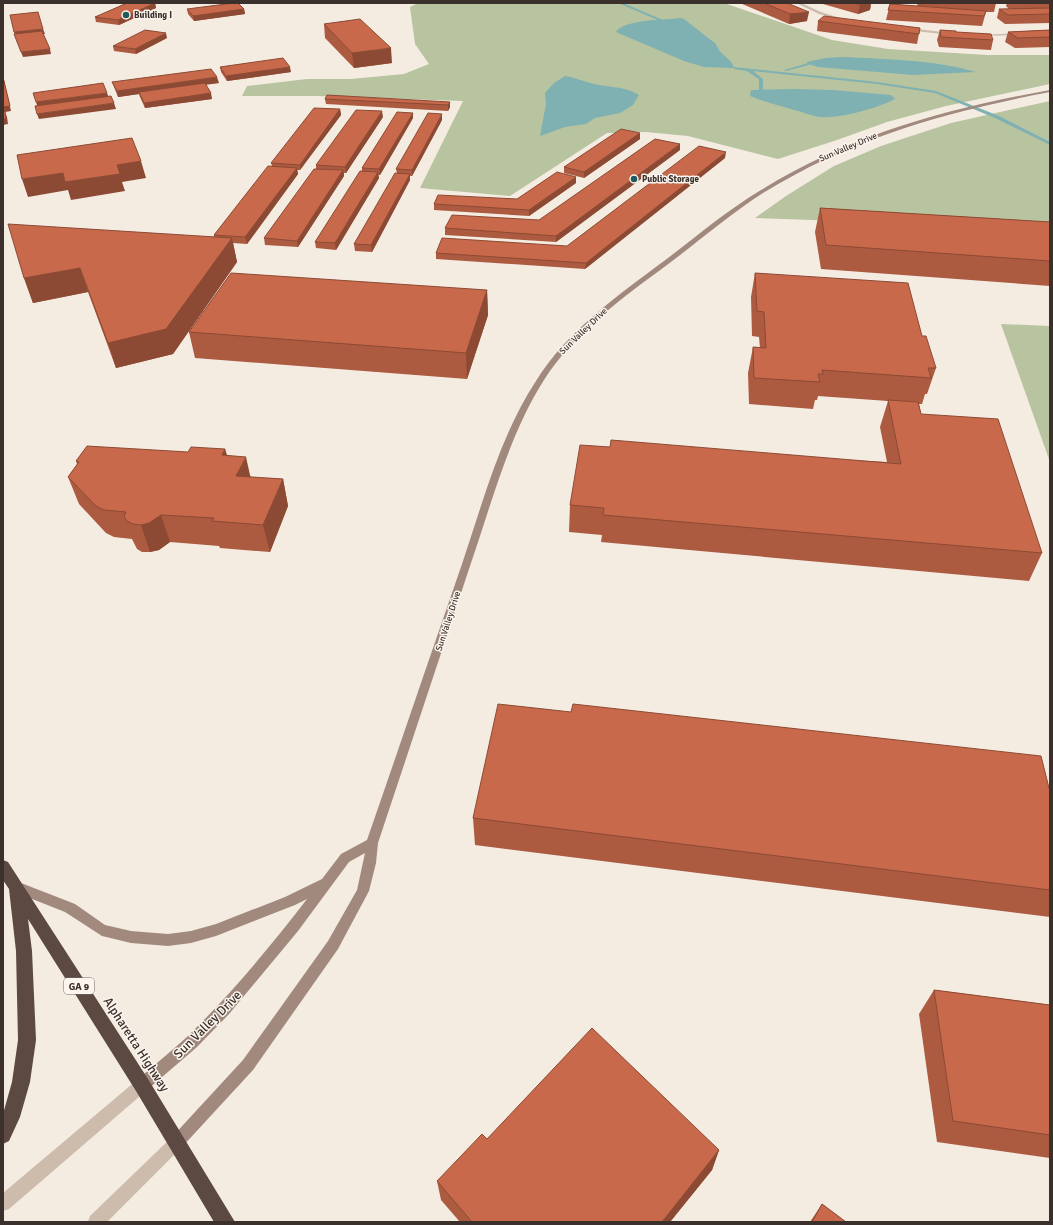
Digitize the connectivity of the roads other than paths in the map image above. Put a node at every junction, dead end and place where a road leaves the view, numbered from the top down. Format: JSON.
{"nodes":[{"id":1,"x":798,"y":3,"type":"edge"},
{"id":2,"x":848,"y":21,"type":"edge"},
{"id":3,"x":902,"y":29,"type":"edge"},
{"id":4,"x":957,"y":34,"type":"edge"},
{"id":5,"x":1026,"y":34,"type":"edge"},
{"id":6,"x":972,"y":35,"type":"edge"},
{"id":7,"x":1050,"y":91,"type":"edge"},
{"id":8,"x":372,"y":843,"type":"junction"},
{"id":9,"x":3,"y":867,"type":"edge"},
{"id":10,"x":325,"y":883,"type":"junction"},
{"id":11,"x":16,"y":887,"type":"junction"},
{"id":12,"x":142,"y":1085,"type":"junction"},
{"id":13,"x":3,"y":1135,"type":"edge"},
{"id":14,"x":178,"y":1142,"type":"junction"},
{"id":15,"x":3,"y":1203,"type":"edge"},
{"id":16,"x":96,"y":1222,"type":"edge"},
{"id":17,"x":225,"y":1222,"type":"edge"}],
"edges":[{"from":1,"to":2,"type":"street"},
{"from":3,"to":4,"type":"street"},
{"from":5,"to":6,"type":"street"},
{"from":7,"to":8,"type":"street","name":"Sun Valley Drive"},
{"from":8,"to":10,"type":"street","name":"Sun Valley Drive"},
{"from":8,"to":14,"type":"street","name":"Sun Valley Drive"},
{"from":9,"to":11,"type":"highway","name":"Alpharetta Highway","number":"GA 9"},
{"from":10,"to":11,"type":"street"},
{"from":10,"to":12,"type":"street","name":"Sun Valley Drive"},
{"from":11,"to":12,"type":"highway","name":"Alpharetta Highway","number":"GA 9"},
{"from":11,"to":13,"type":"highway"},
{"from":12,"to":14,"type":"highway","name":"Alpharetta Highway","number":"GA 9"},
{"from":12,"to":15,"type":"street","name":"Sun Valley Drive"},
{"from":14,"to":16,"type":"street","name":"Sun Valley Drive"},
{"from":14,"to":17,"type":"highway","name":"Alpharetta Highway","number":"GA 9"}]}
